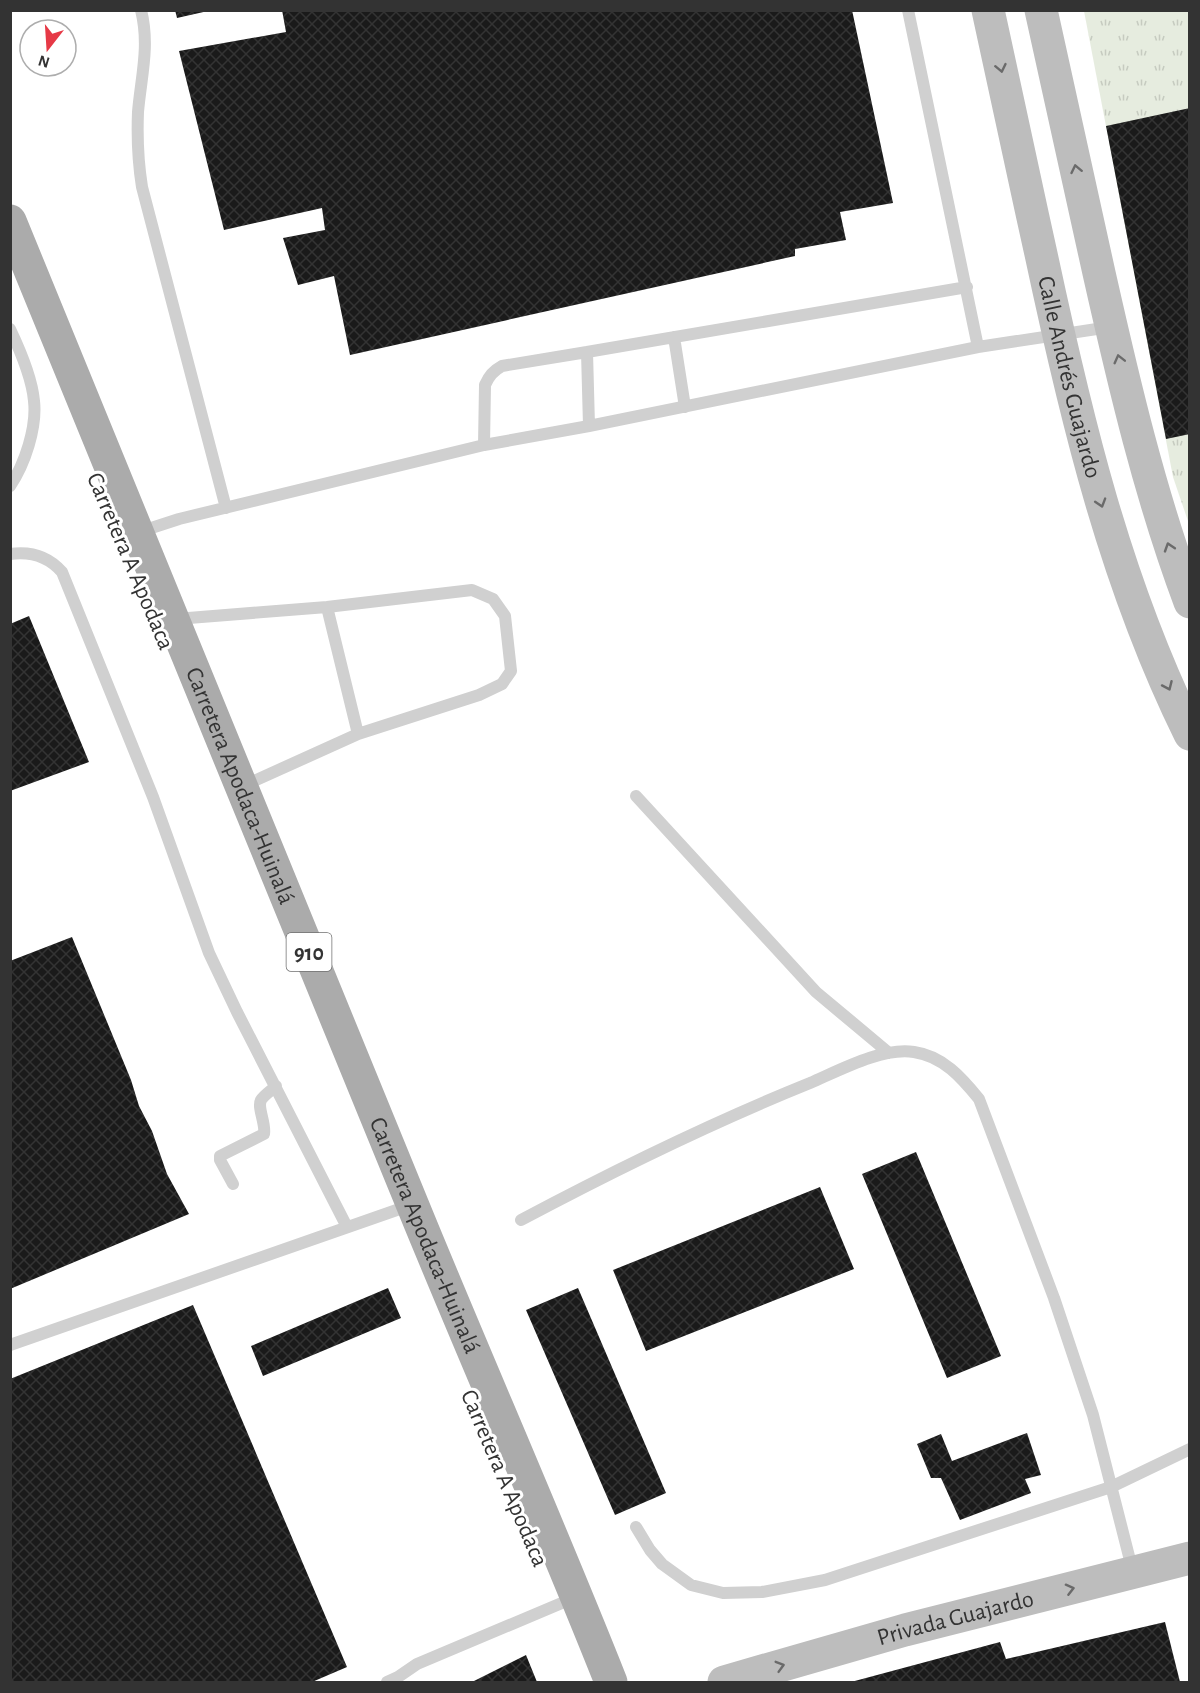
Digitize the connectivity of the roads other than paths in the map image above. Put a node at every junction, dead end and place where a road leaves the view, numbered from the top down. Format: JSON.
{"nodes":[{"id":1,"x":141,"y":10,"type":"edge"},
{"id":2,"x":908,"y":10,"type":"edge"},
{"id":3,"x":988,"y":10,"type":"edge"},
{"id":4,"x":1041,"y":10,"type":"edge"},
{"id":5,"x":10,"y":221,"type":"edge"},
{"id":6,"x":10,"y":273,"type":"edge"},
{"id":7,"x":967,"y":287,"type":"junction"},
{"id":8,"x":1111,"y":327,"type":"junction"},
{"id":9,"x":10,"y":328,"type":"edge"},
{"id":10,"x":1058,"y":335,"type":"junction"},
{"id":11,"x":674,"y":338,"type":"junction"},
{"id":12,"x":978,"y":347,"type":"junction"},
{"id":13,"x":587,"y":352,"type":"junction"},
{"id":14,"x":685,"y":407,"type":"junction"},
{"id":15,"x":589,"y":426,"type":"junction"},
{"id":16,"x":484,"y":445,"type":"junction"},
{"id":17,"x":10,"y":486,"type":"edge"},
{"id":18,"x":226,"y":508,"type":"junction"},
{"id":19,"x":138,"y":532,"type":"junction"},
{"id":20,"x":10,"y":554,"type":"edge"},
{"id":21,"x":1190,"y":602,"type":"edge"},
{"id":22,"x":327,"y":607,"type":"junction"},
{"id":23,"x":174,"y":619,"type":"junction"},
{"id":24,"x":358,"y":734,"type":"junction"},
{"id":25,"x":1190,"y":734,"type":"edge"},
{"id":26,"x":242,"y":786,"type":"junction"},
{"id":27,"x":636,"y":796,"type":"dead end"},
{"id":28,"x":889,"y":1053,"type":"junction"},
{"id":29,"x":276,"y":1086,"type":"junction"},
{"id":30,"x":232,"y":1184,"type":"dead end"},
{"id":31,"x":402,"y":1208,"type":"junction"},
{"id":32,"x":521,"y":1220,"type":"dead end"},
{"id":33,"x":348,"y":1227,"type":"junction"},
{"id":34,"x":10,"y":1345,"type":"edge"},
{"id":35,"x":1190,"y":1449,"type":"edge"},
{"id":36,"x":1111,"y":1487,"type":"junction"},
{"id":37,"x":636,"y":1527,"type":"dead end"},
{"id":38,"x":1190,"y":1558,"type":"edge"},
{"id":39,"x":1133,"y":1573,"type":"junction"},
{"id":40,"x":567,"y":1600,"type":"junction"},
{"id":41,"x":395,"y":1681,"type":"edge"},
{"id":42,"x":592,"y":1683,"type":"edge"},
{"id":43,"x":611,"y":1683,"type":"edge"},
{"id":44,"x":724,"y":1683,"type":"edge"}],
"edges":[{"from":1,"to":18,"type":"lane"},
{"from":2,"to":7,"type":"lane"},
{"from":3,"to":10,"type":"main road","name":"Calle Andrés Guajardo","one_way":true},
{"from":8,"to":4,"type":"main road","one_way":true},
{"from":5,"to":19,"type":"main road","name":"Carretera Apodaca-Huinalá","number":"910"},
{"from":6,"to":31,"type":"main road","name":"Carretera A Apodaca","number":"910"},
{"from":7,"to":11,"type":"lane"},
{"from":7,"to":12,"type":"lane"},
{"from":8,"to":10,"type":"lane"},
{"from":21,"to":8,"type":"main road","one_way":true},
{"from":9,"to":17,"type":"lane"},
{"from":10,"to":12,"type":"lane"},
{"from":10,"to":25,"type":"main road","name":"Calle Andrés Guajardo","one_way":true},
{"from":11,"to":13,"type":"lane"},
{"from":11,"to":14,"type":"lane"},
{"from":12,"to":14,"type":"lane"},
{"from":13,"to":15,"type":"lane"},
{"from":13,"to":16,"type":"lane"},
{"from":14,"to":15,"type":"lane"},
{"from":15,"to":16,"type":"lane"},
{"from":16,"to":18,"type":"lane"},
{"from":18,"to":19,"type":"lane"},
{"from":19,"to":23,"type":"main road","name":"Carretera Apodaca-Huinalá","number":"910"},
{"from":20,"to":29,"type":"lane"},
{"from":22,"to":23,"type":"lane"},
{"from":22,"to":24,"type":"lane"},
{"from":22,"to":24,"type":"lane"},
{"from":23,"to":26,"type":"main road","name":"Carretera Apodaca-Huinalá","number":"910"},
{"from":24,"to":26,"type":"lane"},
{"from":26,"to":31,"type":"main road","name":"Carretera Apodaca-Huinalá","number":"910"},
{"from":27,"to":28,"type":"lane"},
{"from":28,"to":32,"type":"lane"},
{"from":28,"to":36,"type":"lane"},
{"from":29,"to":30,"type":"lane"},
{"from":29,"to":33,"type":"lane"},
{"from":31,"to":33,"type":"lane"},
{"from":31,"to":40,"type":"main road","name":"Carretera Apodaca-Huinalá","number":"910"},
{"from":33,"to":34,"type":"lane"},
{"from":35,"to":36,"type":"lane"},
{"from":36,"to":37,"type":"lane"},
{"from":36,"to":39,"type":"lane"},
{"from":38,"to":39,"type":"main road","name":"Privada Guajardo"},
{"from":44,"to":39,"type":"main road","name":"Privada Guajardo","one_way":true},
{"from":40,"to":41,"type":"lane"},
{"from":40,"to":42,"type":"main road","number":"910"},
{"from":40,"to":43,"type":"main road","name":"Carretera Apodaca-Huinalá","number":"910"}]}
